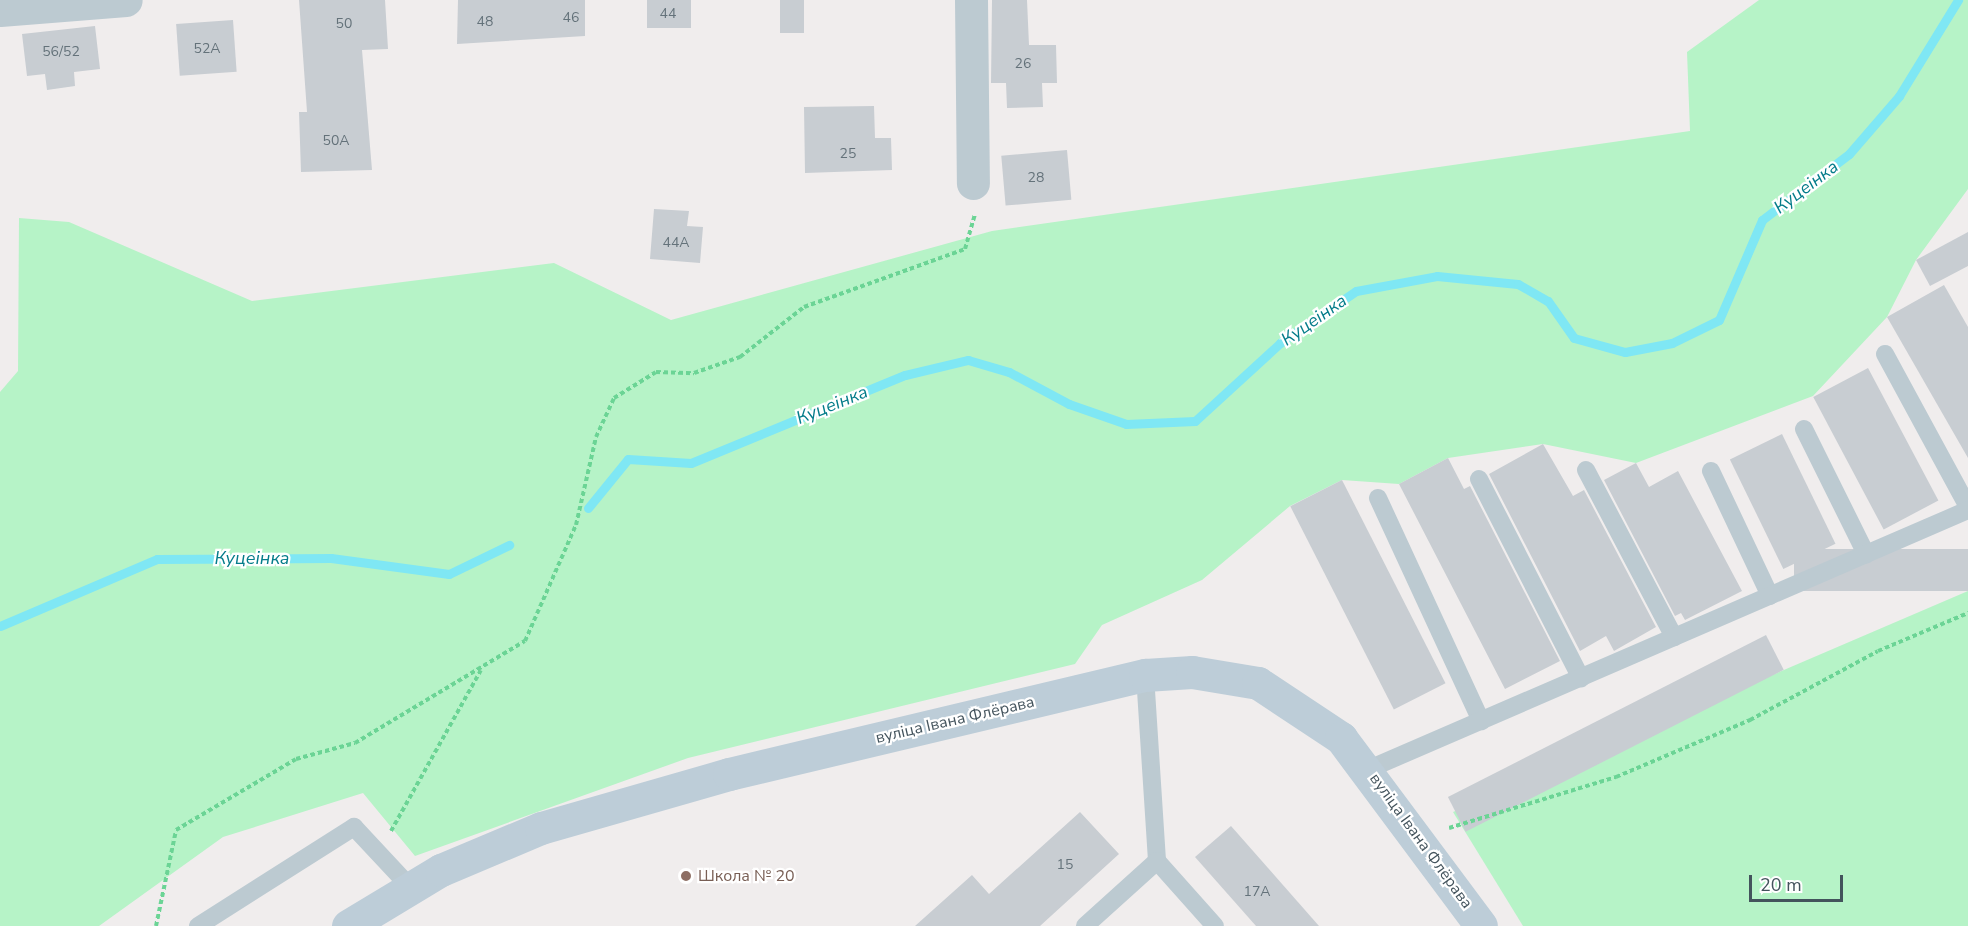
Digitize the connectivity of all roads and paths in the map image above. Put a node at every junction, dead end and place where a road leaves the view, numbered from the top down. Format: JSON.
{"nodes":[{"id":1,"x":126,"y":0,"type":"edge"},
{"id":2,"x":971,"y":0,"type":"edge"},
{"id":3,"x":0,"y":10,"type":"edge"},
{"id":4,"x":974,"y":183,"type":"joint"},
{"id":5,"x":1885,"y":354,"type":"dead end"},
{"id":6,"x":1804,"y":429,"type":"dead end"},
{"id":7,"x":1586,"y":470,"type":"dead end"},
{"id":8,"x":1711,"y":471,"type":"dead end"},
{"id":9,"x":1479,"y":479,"type":"dead end"},
{"id":10,"x":1378,"y":498,"type":"dead end"},
{"id":11,"x":1968,"y":509,"type":"edge"},
{"id":12,"x":1866,"y":554,"type":"junction"},
{"id":13,"x":1770,"y":596,"type":"junction"},
{"id":14,"x":1968,"y":613,"type":"edge"},
{"id":15,"x":1674,"y":637,"type":"junction"},
{"id":16,"x":481,"y":669,"type":"junction"},
{"id":17,"x":1146,"y":675,"type":"junction"},
{"id":18,"x":1581,"y":678,"type":"junction"},
{"id":19,"x":1481,"y":721,"type":"junction"},
{"id":20,"x":1369,"y":769,"type":"junction"},
{"id":21,"x":1422,"y":844,"type":"junction"},
{"id":22,"x":379,"y":853,"type":"junction"},
{"id":23,"x":1157,"y":861,"type":"junction"},
{"id":24,"x":410,"y":887,"type":"junction"},
{"id":25,"x":156,"y":926,"type":"edge"},
{"id":26,"x":198,"y":926,"type":"edge"},
{"id":27,"x":348,"y":926,"type":"edge"},
{"id":28,"x":1085,"y":926,"type":"edge"},
{"id":29,"x":1215,"y":926,"type":"edge"},
{"id":30,"x":1481,"y":926,"type":"edge"}],
"edges":[{"from":1,"to":3,"type":"street"},
{"from":2,"to":4,"type":"street"},
{"from":4,"to":16,"type":"path"},
{"from":5,"to":11,"type":"lane"},
{"from":6,"to":12,"type":"lane"},
{"from":7,"to":15,"type":"lane"},
{"from":8,"to":13,"type":"lane"},
{"from":9,"to":18,"type":"lane"},
{"from":10,"to":19,"type":"lane"},
{"from":11,"to":12,"type":"lane"},
{"from":12,"to":13,"type":"lane"},
{"from":13,"to":15,"type":"lane"},
{"from":14,"to":21,"type":"path"},
{"from":15,"to":18,"type":"lane"},
{"from":16,"to":22,"type":"path"},
{"from":16,"to":25,"type":"path"},
{"from":17,"to":20,"type":"street","name":"вуліца Івана Флёрава"},
{"from":17,"to":23,"type":"lane"},
{"from":17,"to":24,"type":"street","name":"вуліца Івана Флёрава"},
{"from":18,"to":19,"type":"lane"},
{"from":19,"to":20,"type":"lane"},
{"from":20,"to":21,"type":"street","name":"вуліца Івана Флёрава"},
{"from":21,"to":30,"type":"street","name":"вуліца Івана Флёрава"},
{"from":22,"to":24,"type":"lane"},
{"from":22,"to":26,"type":"lane"},
{"from":23,"to":28,"type":"lane"},
{"from":23,"to":29,"type":"lane"},
{"from":24,"to":27,"type":"street","name":"вуліца Івана Флёрава"}]}
